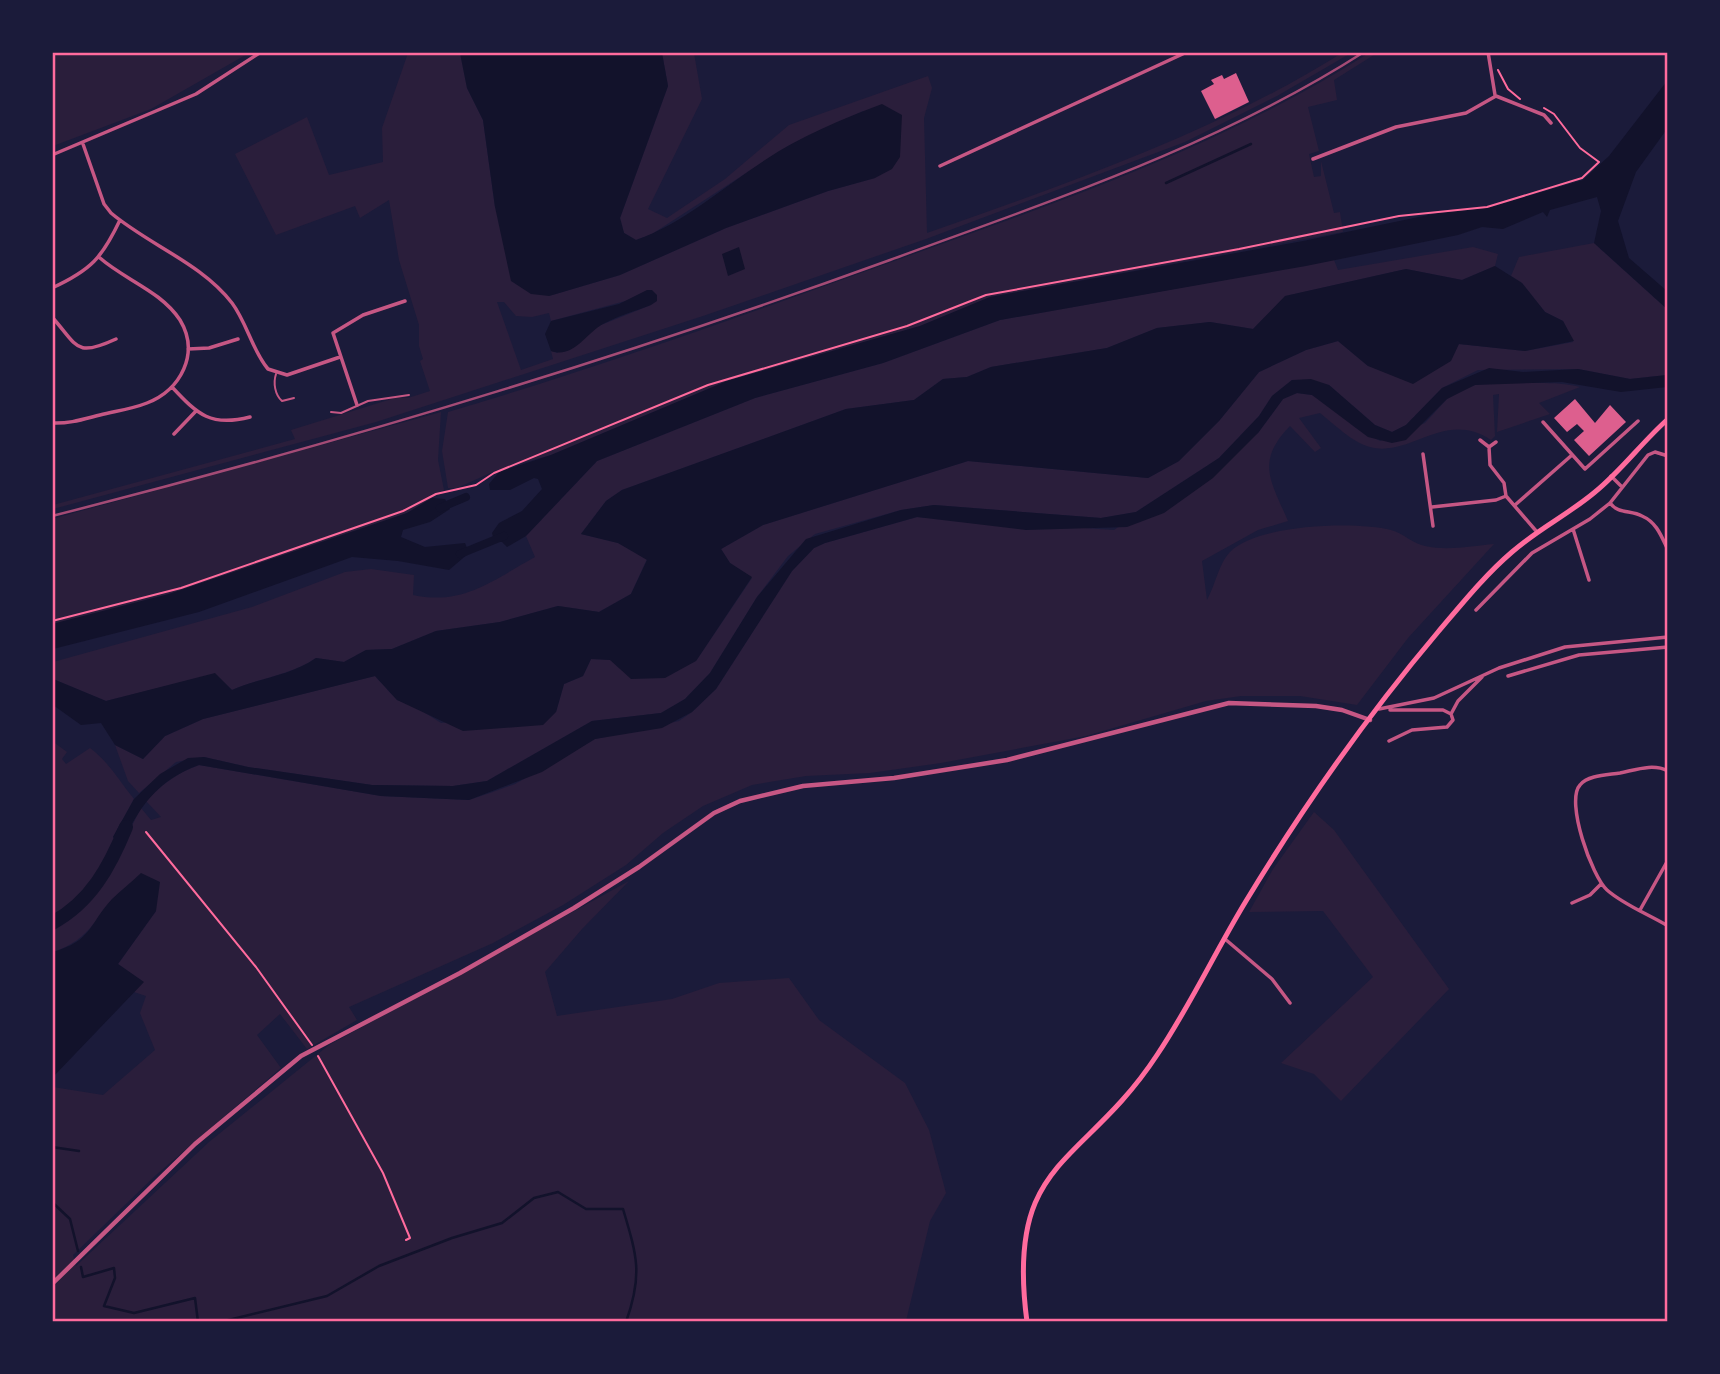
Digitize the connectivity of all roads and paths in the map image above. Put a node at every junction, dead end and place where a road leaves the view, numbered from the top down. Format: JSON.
{"nodes":[{"id":1,"x":261,"y":52,"type":"edge"},
{"id":2,"x":1187,"y":52,"type":"edge"},
{"id":3,"x":1488,"y":52,"type":"edge"},
{"id":4,"x":1496,"y":96,"type":"junction"},
{"id":5,"x":1551,"y":123,"type":"dead end"},
{"id":6,"x":83,"y":144,"type":"junction"},
{"id":7,"x":52,"y":155,"type":"edge"},
{"id":8,"x":1313,"y":159,"type":"dead end"},
{"id":9,"x":1599,"y":162,"type":"dead end"},
{"id":10,"x":940,"y":166,"type":"dead end"},
{"id":11,"x":120,"y":220,"type":"junction"},
{"id":12,"x":100,"y":258,"type":"junction"},
{"id":13,"x":52,"y":288,"type":"edge"},
{"id":14,"x":405,"y":301,"type":"dead end"},
{"id":15,"x":52,"y":317,"type":"edge"},
{"id":16,"x":238,"y":338,"type":"dead end"},
{"id":17,"x":116,"y":339,"type":"dead end"},
{"id":18,"x":188,"y":349,"type":"junction"},
{"id":19,"x":340,"y":357,"type":"junction"},
{"id":20,"x":276,"y":374,"type":"junction"},
{"id":21,"x":172,"y":387,"type":"junction"},
{"id":22,"x":409,"y":395,"type":"dead end"},
{"id":23,"x":295,"y":398,"type":"dead end"},
{"id":24,"x":357,"y":405,"type":"junction"},
{"id":25,"x":197,"y":411,"type":"junction"},
{"id":26,"x":331,"y":412,"type":"dead end"},
{"id":27,"x":250,"y":417,"type":"dead end"},
{"id":28,"x":1668,"y":419,"type":"edge"},
{"id":29,"x":1638,"y":421,"type":"dead end"},
{"id":30,"x":1544,"y":422,"type":"dead end"},
{"id":31,"x":52,"y":423,"type":"edge"},
{"id":32,"x":174,"y":434,"type":"dead end"},
{"id":33,"x":1480,"y":440,"type":"dead end"},
{"id":34,"x":1496,"y":442,"type":"dead end"},
{"id":35,"x":1489,"y":447,"type":"junction"},
{"id":36,"x":1423,"y":454,"type":"dead end"},
{"id":37,"x":1572,"y":455,"type":"junction"},
{"id":38,"x":1668,"y":456,"type":"edge"},
{"id":39,"x":1611,"y":476,"type":"junction"},
{"id":40,"x":1622,"y":487,"type":"junction"},
{"id":41,"x":1506,"y":496,"type":"junction"},
{"id":42,"x":1610,"y":503,"type":"junction"},
{"id":43,"x":1515,"y":505,"type":"junction"},
{"id":44,"x":1432,"y":507,"type":"junction"},
{"id":45,"x":1433,"y":526,"type":"dead end"},
{"id":46,"x":1573,"y":529,"type":"junction"},
{"id":47,"x":1537,"y":532,"type":"junction"},
{"id":48,"x":1667,"y":548,"type":"edge"},
{"id":49,"x":1589,"y":580,"type":"dead end"},
{"id":50,"x":1476,"y":610,"type":"dead end"},
{"id":51,"x":52,"y":621,"type":"edge"},
{"id":52,"x":1668,"y":637,"type":"edge"},
{"id":53,"x":1668,"y":647,"type":"edge"},
{"id":54,"x":1484,"y":675,"type":"junction"},
{"id":55,"x":1508,"y":676,"type":"dead end"},
{"id":56,"x":1378,"y":709,"type":"junction"},
{"id":57,"x":1388,"y":710,"type":"junction"},
{"id":58,"x":1451,"y":714,"type":"junction"},
{"id":59,"x":1370,"y":720,"type":"junction"},
{"id":60,"x":1389,"y":741,"type":"dead end"},
{"id":61,"x":1668,"y":771,"type":"edge"},
{"id":62,"x":146,"y":832,"type":"dead end"},
{"id":63,"x":1668,"y":860,"type":"edge"},
{"id":64,"x":1601,"y":884,"type":"junction"},
{"id":65,"x":1572,"y":903,"type":"dead end"},
{"id":66,"x":1640,"y":909,"type":"junction"},
{"id":67,"x":1668,"y":926,"type":"edge"},
{"id":68,"x":1224,"y":939,"type":"junction"},
{"id":69,"x":1290,"y":1003,"type":"dead end"},
{"id":70,"x":315,"y":1048,"type":"junction"},
{"id":71,"x":406,"y":1240,"type":"dead end"},
{"id":72,"x":52,"y":1284,"type":"edge"},
{"id":73,"x":1027,"y":1321,"type":"edge"}],
"edges":[{"from":1,"to":6,"type":"street"},
{"from":2,"to":10,"type":"street"},
{"from":3,"to":4,"type":"street"},
{"from":4,"to":5,"type":"street"},
{"from":4,"to":8,"type":"street"},
{"from":6,"to":7,"type":"street"},
{"from":6,"to":11,"type":"street"},
{"from":9,"to":51,"type":"path"},
{"from":11,"to":12,"type":"street"},
{"from":11,"to":20,"type":"street"},
{"from":12,"to":13,"type":"street"},
{"from":12,"to":18,"type":"street"},
{"from":14,"to":19,"type":"street"},
{"from":15,"to":17,"type":"street"},
{"from":16,"to":18,"type":"street"},
{"from":18,"to":21,"type":"street"},
{"from":19,"to":20,"type":"street"},
{"from":19,"to":24,"type":"street"},
{"from":20,"to":23,"type":"lane"},
{"from":21,"to":25,"type":"street"},
{"from":21,"to":31,"type":"street"},
{"from":22,"to":24,"type":"lane"},
{"from":24,"to":26,"type":"lane"},
{"from":25,"to":27,"type":"street"},
{"from":25,"to":32,"type":"street"},
{"from":28,"to":39,"type":"main road"},
{"from":29,"to":37,"type":"street"},
{"from":30,"to":37,"type":"street"},
{"from":33,"to":35,"type":"street"},
{"from":34,"to":35,"type":"street"},
{"from":35,"to":41,"type":"street"},
{"from":36,"to":44,"type":"street"},
{"from":37,"to":43,"type":"street"},
{"from":38,"to":40,"type":"street"},
{"from":39,"to":40,"type":"street"},
{"from":39,"to":47,"type":"main road"},
{"from":40,"to":42,"type":"street"},
{"from":41,"to":43,"type":"street"},
{"from":41,"to":44,"type":"street"},
{"from":42,"to":46,"type":"street"},
{"from":42,"to":48,"type":"street"},
{"from":43,"to":47,"type":"street"},
{"from":44,"to":45,"type":"street"},
{"from":46,"to":49,"type":"street"},
{"from":46,"to":50,"type":"street"},
{"from":47,"to":56,"type":"main road"},
{"from":52,"to":54,"type":"street"},
{"from":53,"to":55,"type":"street"},
{"from":54,"to":57,"type":"street"},
{"from":54,"to":58,"type":"street"},
{"from":56,"to":57,"type":"street"},
{"from":56,"to":59,"type":"main road"},
{"from":57,"to":58,"type":"street"},
{"from":58,"to":60,"type":"street"},
{"from":59,"to":68,"type":"main road"},
{"from":59,"to":70,"type":"street"},
{"from":61,"to":64,"type":"street"},
{"from":62,"to":70,"type":"path"},
{"from":63,"to":66,"type":"street"},
{"from":64,"to":65,"type":"street"},
{"from":64,"to":66,"type":"street"},
{"from":66,"to":67,"type":"street"},
{"from":68,"to":69,"type":"street"},
{"from":68,"to":73,"type":"main road"},
{"from":70,"to":71,"type":"path"},
{"from":70,"to":72,"type":"street"}]}
